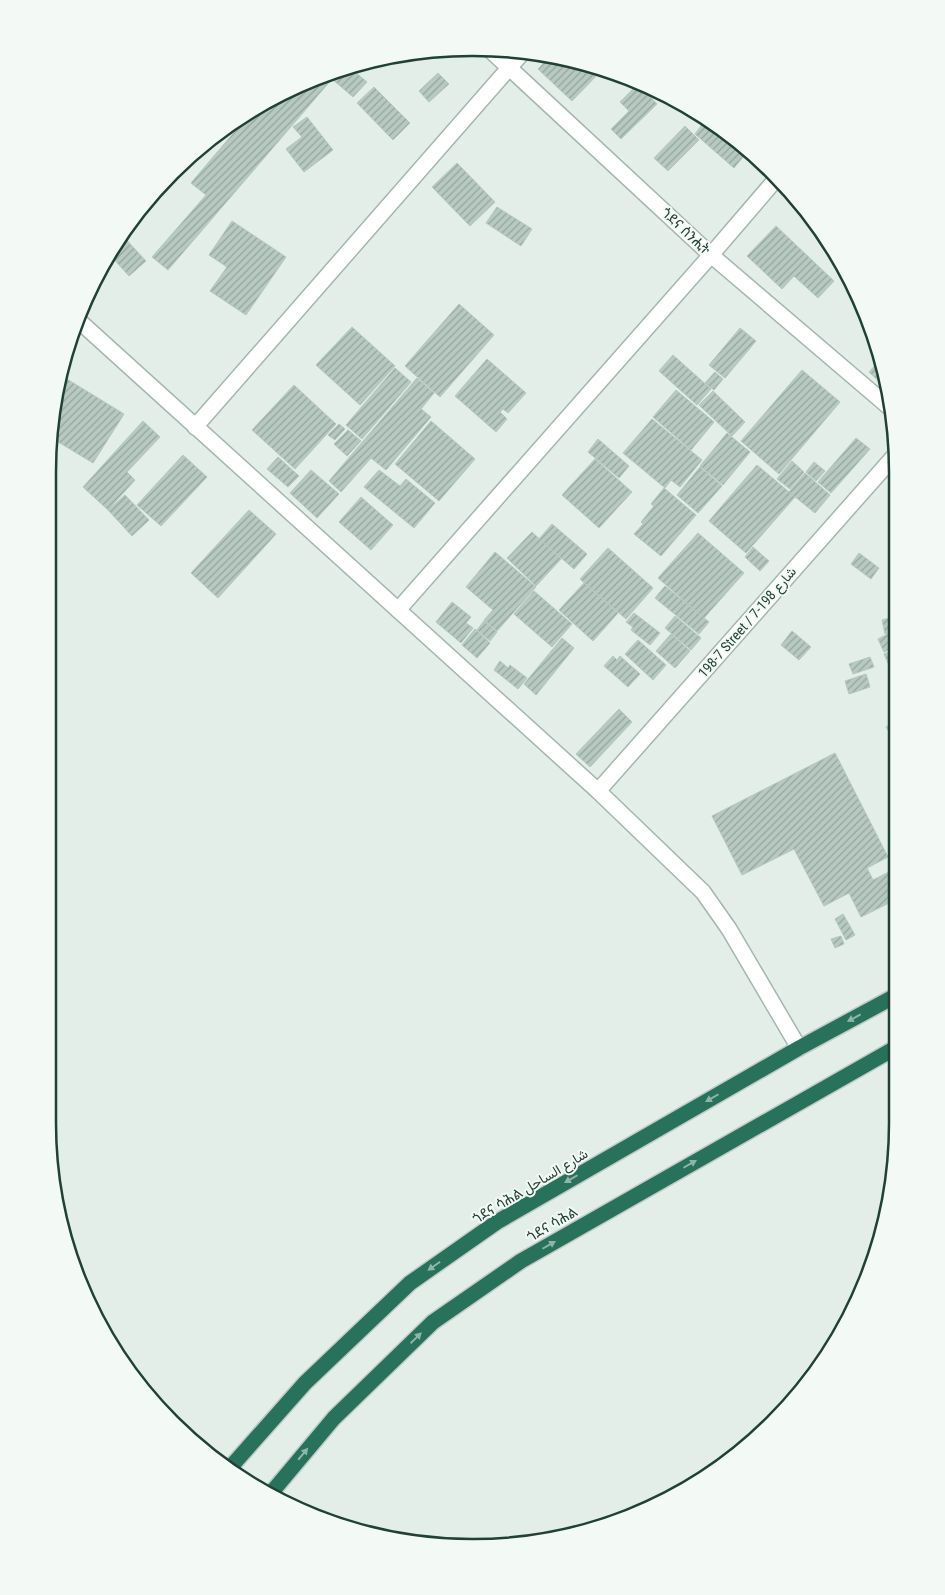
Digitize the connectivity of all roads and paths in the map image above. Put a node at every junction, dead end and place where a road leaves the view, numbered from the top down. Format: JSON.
{"nodes":[{"id":1,"x":498,"y":57,"type":"edge"},
{"id":2,"x":517,"y":59,"type":"edge"},
{"id":3,"x":510,"y":67,"type":"junction"},
{"id":4,"x":772,"y":184,"type":"edge"},
{"id":5,"x":711,"y":255,"type":"junction"},
{"id":6,"x":83,"y":325,"type":"edge"},
{"id":7,"x":883,"y":401,"type":"edge"},
{"id":8,"x":195,"y":427,"type":"junction"},
{"id":9,"x":889,"y":462,"type":"edge"},
{"id":10,"x":398,"y":610,"type":"junction"},
{"id":11,"x":598,"y":791,"type":"junction"},
{"id":12,"x":889,"y":999,"type":"edge"},
{"id":13,"x":799,"y":1048,"type":"junction"},
{"id":14,"x":889,"y":1052,"type":"edge"},
{"id":15,"x":234,"y":1464,"type":"edge"},
{"id":16,"x":275,"y":1489,"type":"edge"}],
"edges":[{"from":1,"to":3,"type":"street","name":"ጎደና ሰንሒት"},
{"from":2,"to":3,"type":"street"},
{"from":3,"to":5,"type":"street","name":"ጎደና ሰንሒት"},
{"from":3,"to":8,"type":"street"},
{"from":4,"to":5,"type":"street"},
{"from":5,"to":7,"type":"street","name":"ጎደና ሰንሒት"},
{"from":5,"to":10,"type":"street"},
{"from":6,"to":8,"type":"street"},
{"from":8,"to":10,"type":"street"},
{"from":9,"to":11,"type":"street","name":"198-7 Street / شارع 198-7"},
{"from":10,"to":11,"type":"street"},
{"from":11,"to":13,"type":"street"},
{"from":12,"to":13,"type":"highway","name":"ጎደና ሳሕል شارع الساحل","one_way":true},
{"from":13,"to":15,"type":"highway","name":"ጎደና ሳሕል شارع الساحل","one_way":true},
{"from":16,"to":14,"type":"highway","name":"ጎደና ሳሕል","one_way":true}]}
